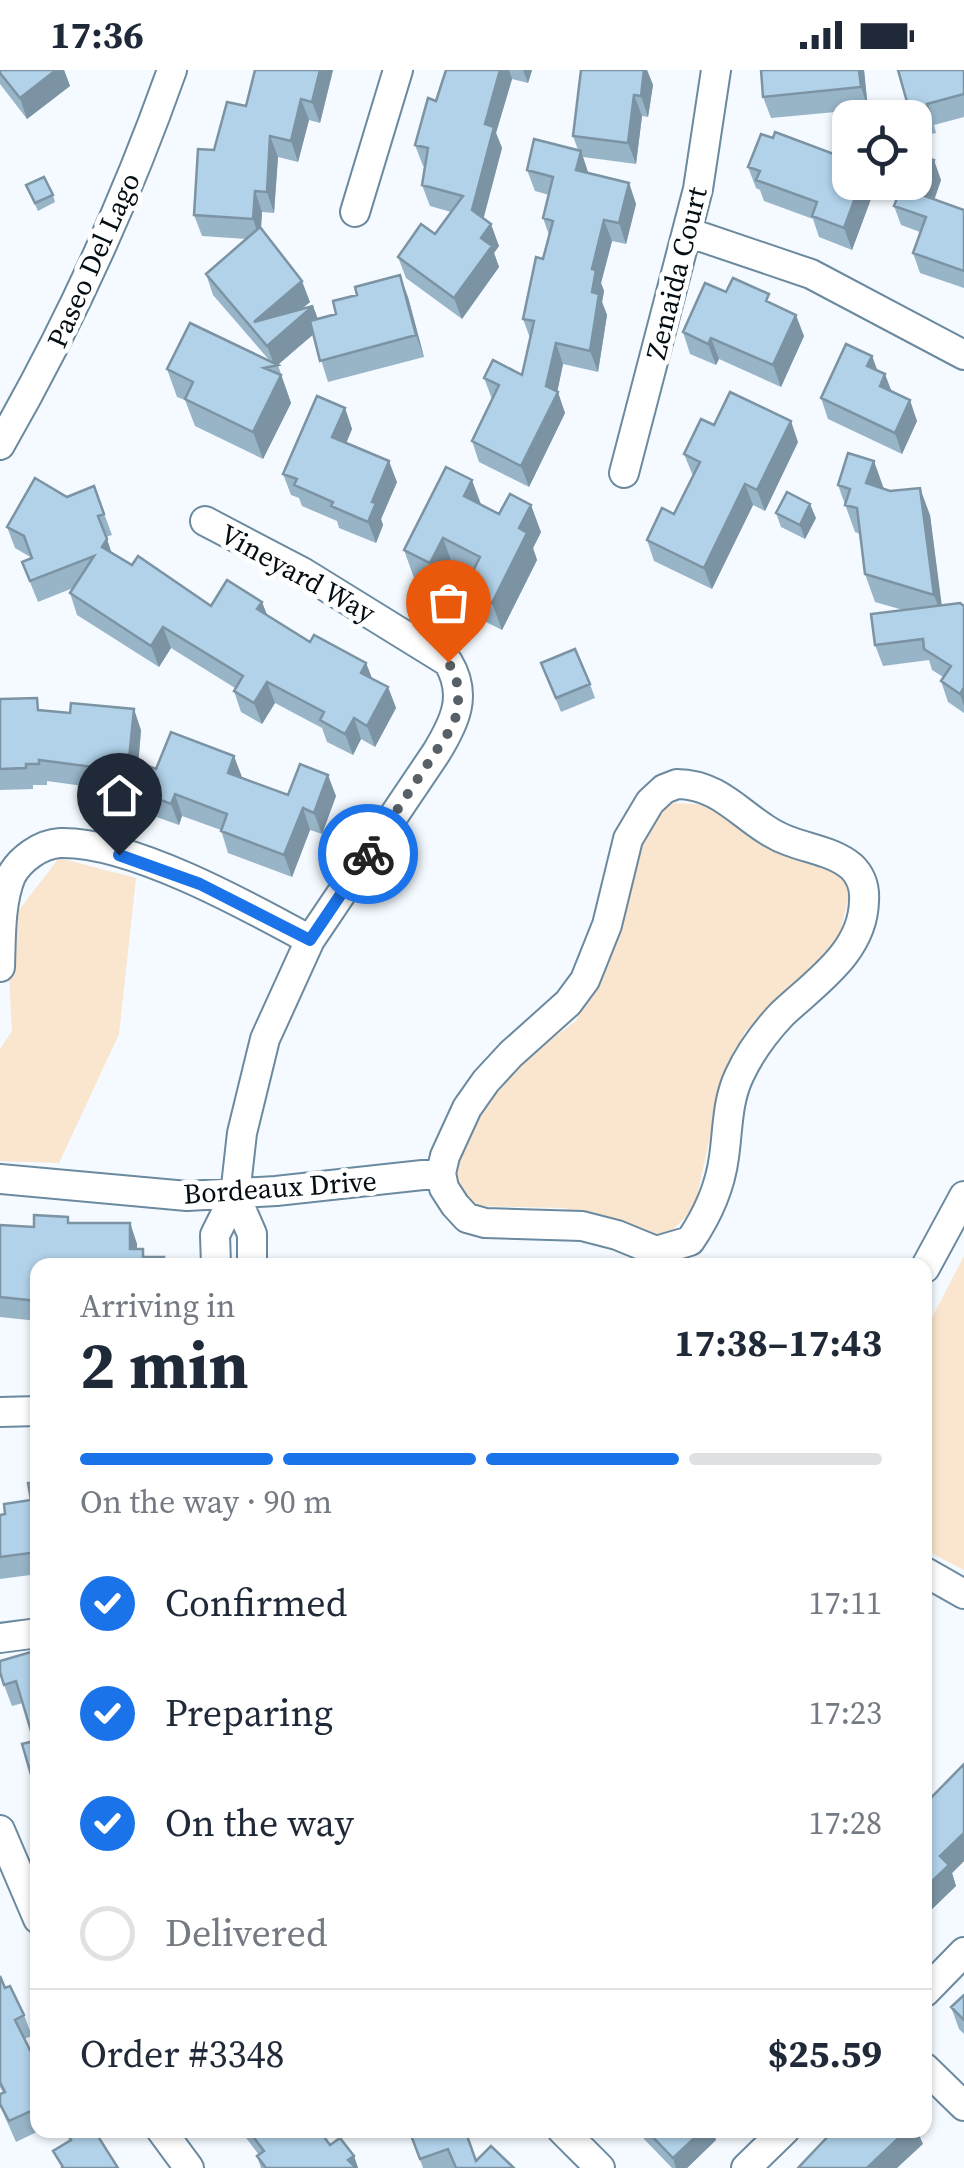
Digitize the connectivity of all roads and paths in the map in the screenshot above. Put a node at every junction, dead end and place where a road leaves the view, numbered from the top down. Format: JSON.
{"nodes":[{"id":1,"x":172,"y":70,"type":"edge"},
{"id":2,"x":398,"y":70,"type":"edge"},
{"id":3,"x":716,"y":70,"type":"edge"},
{"id":4,"x":355,"y":212,"type":"dead end"},
{"id":5,"x":688,"y":232,"type":"junction"},
{"id":6,"x":964,"y":355,"type":"edge"},
{"id":7,"x":0,"y":444,"type":"edge"},
{"id":8,"x":624,"y":473,"type":"dead end"},
{"id":9,"x":205,"y":521,"type":"dead end"},
{"id":10,"x":310,"y":940,"type":"junction"},
{"id":11,"x":0,"y":968,"type":"edge"},
{"id":12,"x":441,"y":1173,"type":"junction"},
{"id":13,"x":0,"y":1179,"type":"edge"},
{"id":14,"x":235,"y":1195,"type":"junction"},
{"id":15,"x":964,"y":1196,"type":"edge"},
{"id":16,"x":216,"y":1258,"type":"edge"},
{"id":17,"x":252,"y":1258,"type":"edge"},
{"id":18,"x":930,"y":1258,"type":"edge"},
{"id":19,"x":0,"y":1412,"type":"edge"},
{"id":20,"x":30,"y":1412,"type":"edge"},
{"id":21,"x":932,"y":1576,"type":"edge"},
{"id":22,"x":964,"y":1594,"type":"edge"},
{"id":23,"x":30,"y":1634,"type":"edge"},
{"id":24,"x":0,"y":1638,"type":"edge"},
{"id":25,"x":0,"y":1830,"type":"edge"},
{"id":26,"x":30,"y":1899,"type":"edge"},
{"id":27,"x":964,"y":1952,"type":"edge"},
{"id":28,"x":932,"y":1985,"type":"edge"},
{"id":29,"x":932,"y":2075,"type":"edge"},
{"id":30,"x":964,"y":2106,"type":"edge"},
{"id":31,"x":167,"y":2138,"type":"edge"},
{"id":32,"x":570,"y":2138,"type":"edge"},
{"id":33,"x":777,"y":2138,"type":"edge"},
{"id":34,"x":188,"y":2168,"type":"edge"},
{"id":35,"x":600,"y":2168,"type":"edge"},
{"id":36,"x":746,"y":2168,"type":"edge"}],
"edges":[{"from":1,"to":7,"type":"street","name":"Paseo Del Lago"},
{"from":2,"to":4,"type":"street"},
{"from":3,"to":5,"type":"street","name":"Zenaida Court"},
{"from":5,"to":6,"type":"street"},
{"from":5,"to":8,"type":"street","name":"Zenaida Court"},
{"from":9,"to":10,"type":"street","name":"Vineyard Way"},
{"from":10,"to":11,"type":"street"},
{"from":10,"to":14,"type":"street","name":"Vineyard Way"},
{"from":12,"to":12,"type":"street"},
{"from":12,"to":14,"type":"street","name":"Bordeaux Drive"},
{"from":13,"to":14,"type":"street","name":"Bordeaux Drive"},
{"from":14,"to":16,"type":"street","name":"Vineyard Way"},
{"from":14,"to":17,"type":"street","name":"Vineyard Way"},
{"from":15,"to":18,"type":"street"},
{"from":19,"to":20,"type":"street"},
{"from":21,"to":22,"type":"street"},
{"from":23,"to":24,"type":"street"},
{"from":25,"to":26,"type":"street"},
{"from":27,"to":28,"type":"street"},
{"from":29,"to":30,"type":"street"},
{"from":31,"to":34,"type":"street"},
{"from":32,"to":35,"type":"street"},
{"from":33,"to":36,"type":"street"}]}
